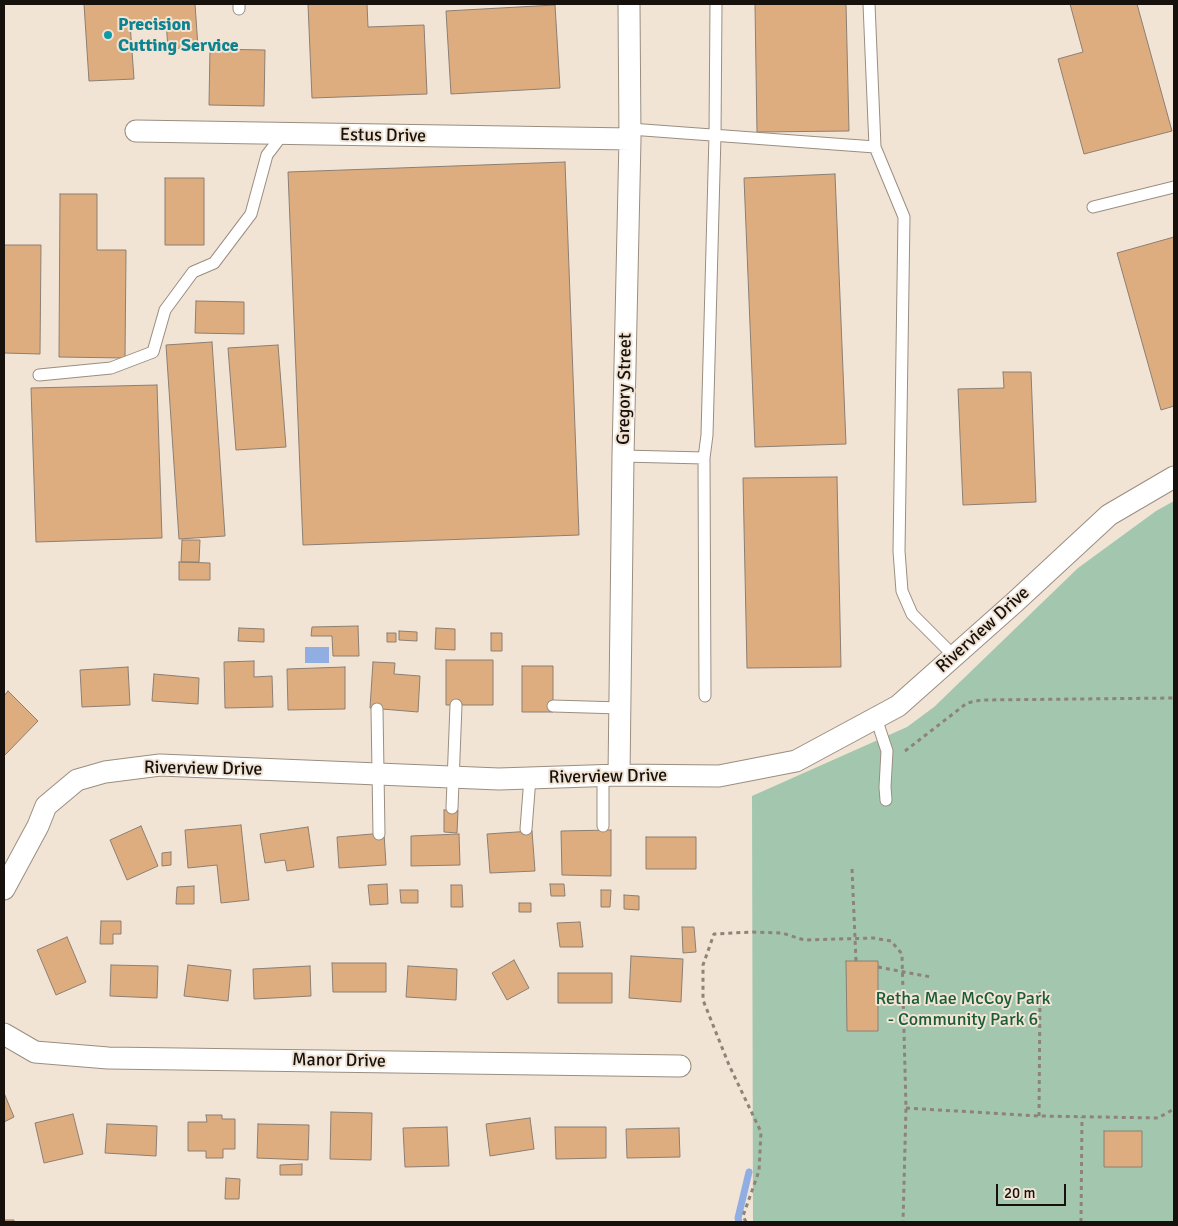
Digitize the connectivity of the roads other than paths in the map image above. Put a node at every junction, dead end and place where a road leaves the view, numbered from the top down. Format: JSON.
{"nodes":[{"id":1,"x":629,"y":4,"type":"edge"},
{"id":2,"x":716,"y":4,"type":"edge"},
{"id":3,"x":869,"y":4,"type":"edge"},
{"id":4,"x":136,"y":131,"type":"dead end"},
{"id":5,"x":283,"y":134,"type":"junction"},
{"id":6,"x":630,"y":134,"type":"junction"},
{"id":7,"x":715,"y":135,"type":"junction"},
{"id":8,"x":875,"y":147,"type":"junction"},
{"id":9,"x":1174,"y":187,"type":"edge"},
{"id":10,"x":1093,"y":207,"type":"dead end"},
{"id":11,"x":39,"y":375,"type":"dead end"},
{"id":12,"x":623,"y":456,"type":"junction"},
{"id":13,"x":704,"y":458,"type":"junction"},
{"id":14,"x":1174,"y":477,"type":"edge"},
{"id":15,"x":954,"y":656,"type":"junction"},
{"id":16,"x":705,"y":696,"type":"dead end"},
{"id":17,"x":456,"y":705,"type":"dead end"},
{"id":18,"x":553,"y":706,"type":"dead end"},
{"id":19,"x":620,"y":708,"type":"junction"},
{"id":20,"x":377,"y":709,"type":"dead end"},
{"id":21,"x":876,"y":718,"type":"junction"},
{"id":22,"x":379,"y":774,"type":"junction"},
{"id":23,"x":611,"y":776,"type":"junction"},
{"id":24,"x":454,"y":777,"type":"junction"},
{"id":25,"x":530,"y":778,"type":"junction"},
{"id":26,"x":886,"y":800,"type":"dead end"},
{"id":27,"x":452,"y":808,"type":"dead end"},
{"id":28,"x":603,"y":826,"type":"dead end"},
{"id":29,"x":526,"y":829,"type":"dead end"},
{"id":30,"x":379,"y":834,"type":"dead end"},
{"id":31,"x":4,"y":889,"type":"edge"},
{"id":32,"x":4,"y":1034,"type":"edge"},
{"id":33,"x":680,"y":1066,"type":"dead end"}],
"edges":[{"from":1,"to":6,"type":"street","name":"Gregory Street"},
{"from":2,"to":7,"type":"lane"},
{"from":3,"to":8,"type":"lane"},
{"from":4,"to":5,"type":"street","name":"Estus Drive"},
{"from":5,"to":6,"type":"street","name":"Estus Drive"},
{"from":5,"to":11,"type":"lane"},
{"from":6,"to":7,"type":"lane"},
{"from":6,"to":12,"type":"street","name":"Gregory Street"},
{"from":7,"to":8,"type":"lane"},
{"from":7,"to":13,"type":"lane"},
{"from":8,"to":15,"type":"lane"},
{"from":9,"to":10,"type":"lane"},
{"from":12,"to":13,"type":"lane"},
{"from":12,"to":19,"type":"street","name":"Gregory Street"},
{"from":13,"to":16,"type":"lane"},
{"from":14,"to":15,"type":"street","name":"Riverview Drive"},
{"from":15,"to":21,"type":"street","name":"Riverview Drive"},
{"from":17,"to":24,"type":"lane"},
{"from":18,"to":19,"type":"lane"},
{"from":19,"to":23,"type":"street","name":"Gregory Street"},
{"from":20,"to":22,"type":"lane"},
{"from":21,"to":23,"type":"street","name":"Riverview Drive"},
{"from":21,"to":26,"type":"lane"},
{"from":22,"to":24,"type":"street","name":"Riverview Drive"},
{"from":22,"to":30,"type":"lane"},
{"from":22,"to":31,"type":"street","name":"Riverview Drive"},
{"from":23,"to":25,"type":"street","name":"Riverview Drive"},
{"from":23,"to":28,"type":"lane"},
{"from":24,"to":25,"type":"street","name":"Riverview Drive"},
{"from":24,"to":27,"type":"lane"},
{"from":25,"to":29,"type":"lane"},
{"from":32,"to":33,"type":"street","name":"Manor Drive"}]}
